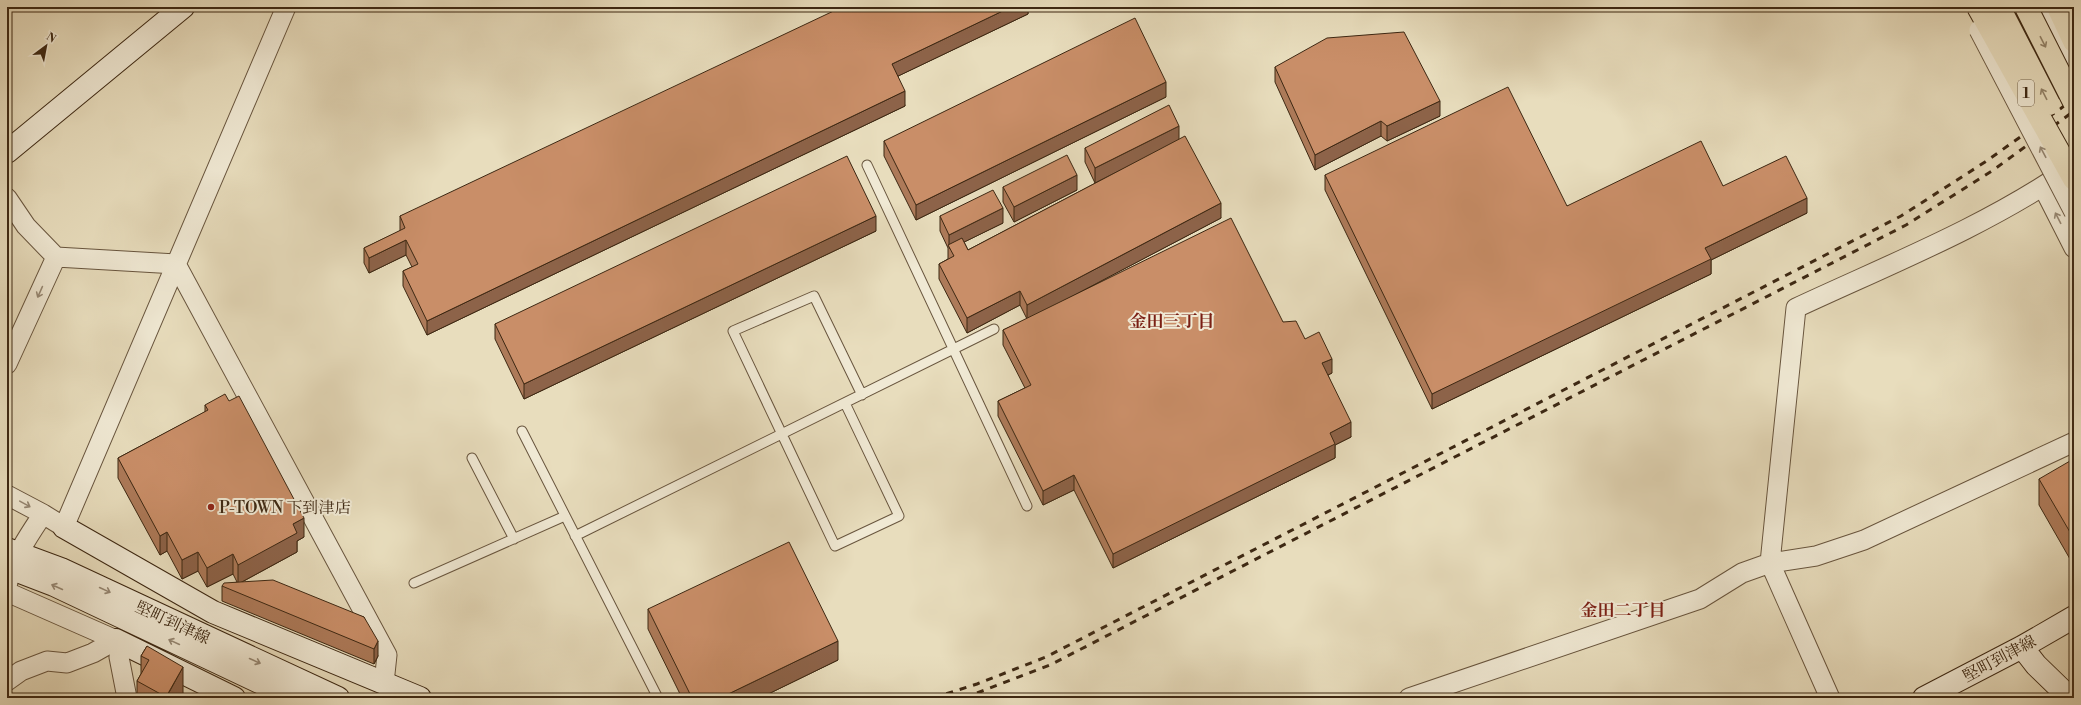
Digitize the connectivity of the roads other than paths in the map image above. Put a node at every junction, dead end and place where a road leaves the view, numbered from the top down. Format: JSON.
{"nodes":[{"id":1,"x":183,"y":7,"type":"edge"},
{"id":2,"x":286,"y":7,"type":"edge"},
{"id":3,"x":1967,"y":7,"type":"edge"},
{"id":4,"x":1978,"y":7,"type":"edge"},
{"id":5,"x":1999,"y":7,"type":"edge"},
{"id":6,"x":2026,"y":7,"type":"edge"},
{"id":7,"x":2041,"y":7,"type":"edge"},
{"id":8,"x":2058,"y":7,"type":"edge"},
{"id":9,"x":2074,"y":41,"type":"edge"},
{"id":10,"x":2074,"y":68,"type":"edge"},
{"id":11,"x":2074,"y":102,"type":"edge"},
{"id":12,"x":7,"y":152,"type":"edge"},
{"id":13,"x":2074,"y":153,"type":"edge"},
{"id":14,"x":867,"y":165,"type":"dead end"},
{"id":15,"x":2074,"y":166,"type":"edge"},
{"id":16,"x":2074,"y":178,"type":"edge"},
{"id":17,"x":2043,"y":187,"type":"junction"},
{"id":18,"x":7,"y":198,"type":"edge"},
{"id":19,"x":2074,"y":212,"type":"edge"},
{"id":20,"x":2074,"y":248,"type":"edge"},
{"id":21,"x":56,"y":257,"type":"junction"},
{"id":22,"x":176,"y":264,"type":"junction"},
{"id":23,"x":994,"y":329,"type":"dead end"},
{"id":24,"x":954,"y":349,"type":"junction"},
{"id":25,"x":7,"y":364,"type":"edge"},
{"id":26,"x":862,"y":395,"type":"junction"},
{"id":27,"x":845,"y":403,"type":"junction"},
{"id":28,"x":522,"y":431,"type":"dead end"},
{"id":29,"x":782,"y":434,"type":"junction"},
{"id":30,"x":2074,"y":442,"type":"edge"},
{"id":31,"x":472,"y":458,"type":"dead end"},
{"id":32,"x":7,"y":494,"type":"edge"},
{"id":33,"x":1027,"y":506,"type":"dead end"},
{"id":34,"x":43,"y":514,"type":"junction"},
{"id":35,"x":565,"y":516,"type":"junction"},
{"id":36,"x":64,"y":527,"type":"junction"},
{"id":37,"x":575,"y":536,"type":"junction"},
{"id":38,"x":514,"y":539,"type":"junction"},
{"id":39,"x":1770,"y":563,"type":"junction"},
{"id":40,"x":10,"y":564,"type":"edge"},
{"id":41,"x":414,"y":583,"type":"dead end"},
{"id":42,"x":7,"y":592,"type":"edge"},
{"id":43,"x":2074,"y":617,"type":"edge"},
{"id":44,"x":120,"y":642,"type":"junction"},
{"id":45,"x":2022,"y":647,"type":"junction"},
{"id":46,"x":215,"y":652,"type":"junction"},
{"id":47,"x":7,"y":681,"type":"edge"},
{"id":48,"x":384,"y":683,"type":"junction"},
{"id":49,"x":127,"y":698,"type":"edge"},
{"id":50,"x":234,"y":698,"type":"edge"},
{"id":51,"x":293,"y":698,"type":"edge"},
{"id":52,"x":338,"y":698,"type":"edge"},
{"id":53,"x":420,"y":698,"type":"edge"},
{"id":54,"x":658,"y":698,"type":"edge"},
{"id":55,"x":1409,"y":698,"type":"edge"},
{"id":56,"x":1830,"y":698,"type":"edge"},
{"id":57,"x":1924,"y":698,"type":"edge"},
{"id":58,"x":2070,"y":698,"type":"edge"}],
"edges":[{"from":1,"to":12,"type":"street"},
{"from":2,"to":22,"type":"street"},
{"from":19,"to":3,"type":"street","one_way":true,"bridge":true},
{"from":4,"to":16,"type":"highway","number":"1","bridge":true},
{"from":13,"to":5,"type":"highway","number":"1","one_way":true,"bridge":true},
{"from":6,"to":11,"type":"highway","one_way":true,"bridge":true},
{"from":7,"to":10,"type":"street"},
{"from":8,"to":9,"type":"highway"},
{"from":14,"to":24,"type":"lane"},
{"from":15,"to":17,"type":"street"},
{"from":20,"to":17,"type":"street","one_way":true},
{"from":17,"to":39,"type":"street"},
{"from":18,"to":21,"type":"street"},
{"from":21,"to":22,"type":"street"},
{"from":21,"to":25,"type":"street","one_way":true},
{"from":22,"to":36,"type":"street"},
{"from":22,"to":48,"type":"street"},
{"from":23,"to":24,"type":"lane"},
{"from":24,"to":26,"type":"lane"},
{"from":24,"to":33,"type":"lane"},
{"from":26,"to":27,"type":"lane"},
{"from":26,"to":29,"type":"lane"},
{"from":27,"to":29,"type":"lane"},
{"from":27,"to":29,"type":"lane"},
{"from":28,"to":35,"type":"lane"},
{"from":29,"to":37,"type":"lane"},
{"from":30,"to":39,"type":"street"},
{"from":31,"to":38,"type":"lane"},
{"from":32,"to":34,"type":"street","one_way":true},
{"from":34,"to":36,"type":"street"},
{"from":34,"to":40,"type":"street"},
{"from":35,"to":37,"type":"lane"},
{"from":35,"to":38,"type":"lane"},
{"from":36,"to":48,"type":"street"},
{"from":37,"to":54,"type":"lane"},
{"from":38,"to":41,"type":"lane"},
{"from":39,"to":55,"type":"street"},
{"from":39,"to":56,"type":"street"},
{"from":40,"to":46,"type":"street","name":"堅町到津線"},
{"from":42,"to":44,"type":"street"},
{"from":43,"to":45,"type":"street","name":"堅町到津線"},
{"from":44,"to":47,"type":"street"},
{"from":44,"to":49,"type":"street"},
{"from":44,"to":50,"type":"street"},
{"from":45,"to":57,"type":"street","name":"堅町到津線"},
{"from":45,"to":58,"type":"street"},
{"from":46,"to":51,"type":"street","name":"堅町到津線"},
{"from":46,"to":52,"type":"street","name":"堅町到津線","one_way":true},
{"from":48,"to":53,"type":"street"}]}
